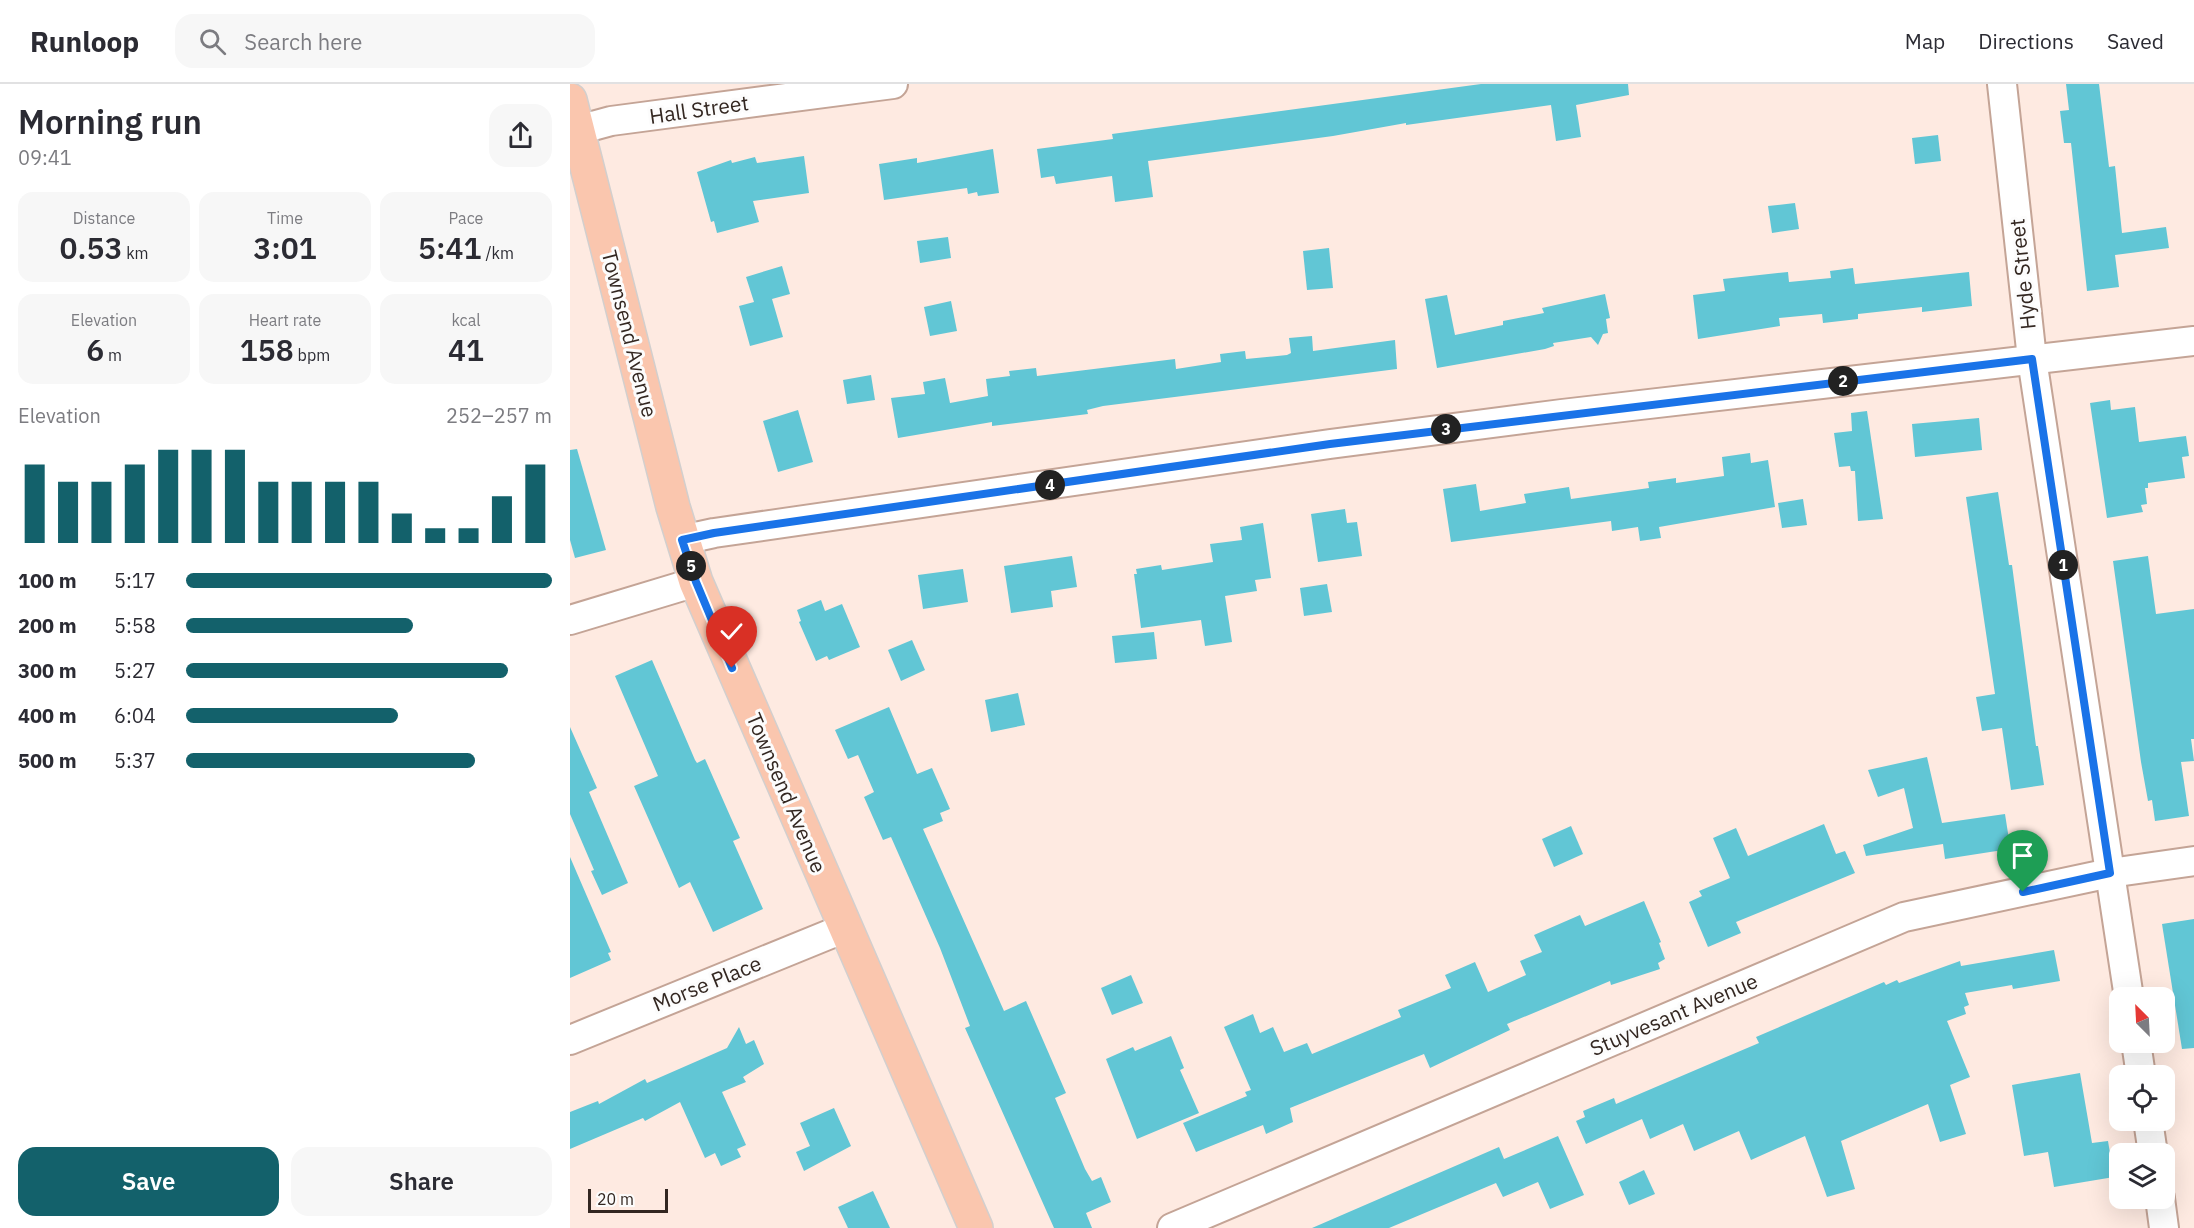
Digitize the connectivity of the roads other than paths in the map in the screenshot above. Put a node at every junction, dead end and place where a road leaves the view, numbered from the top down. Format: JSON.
{"nodes":[{"id":1,"x":893,"y":84,"type":"edge"},
{"id":2,"x":2002,"y":84,"type":"edge"},
{"id":3,"x":574,"y":115,"type":"edge"},
{"id":4,"x":2194,"y":341,"type":"edge"},
{"id":5,"x":2032,"y":359,"type":"junction"},
{"id":6,"x":682,"y":540,"type":"junction"},
{"id":7,"x":696,"y":582,"type":"junction"},
{"id":8,"x":570,"y":620,"type":"edge"},
{"id":9,"x":2194,"y":861,"type":"edge"},
{"id":10,"x":2110,"y":873,"type":"junction"},
{"id":11,"x":845,"y":928,"type":"junction"},
{"id":12,"x":2127,"y":987,"type":"edge"},
{"id":13,"x":570,"y":1040,"type":"edge"},
{"id":14,"x":2161,"y":1209,"type":"edge"},
{"id":15,"x":976,"y":1228,"type":"edge"},
{"id":16,"x":1172,"y":1228,"type":"edge"},
{"id":17,"x":2164,"y":1228,"type":"edge"}],
"edges":[{"from":1,"to":3,"type":"street","name":"Hall Street"},
{"from":2,"to":5,"type":"street","name":"Hyde Street"},
{"from":3,"to":6,"type":"main road","name":"Townsend Avenue"},
{"from":4,"to":5,"type":"street"},
{"from":5,"to":6,"type":"street"},
{"from":5,"to":10,"type":"street","name":"Hyde Street"},
{"from":6,"to":7,"type":"main road","name":"Townsend Avenue"},
{"from":7,"to":8,"type":"street"},
{"from":7,"to":11,"type":"main road","name":"Townsend Avenue"},
{"from":9,"to":10,"type":"street","name":"Stuyvesant Avenue"},
{"from":10,"to":12,"type":"street","name":"Hyde Street"},
{"from":10,"to":16,"type":"street","name":"Stuyvesant Avenue"},
{"from":11,"to":13,"type":"street","name":"Morse Place"},
{"from":11,"to":15,"type":"main road","name":"Townsend Avenue"},
{"from":14,"to":17,"type":"street"}]}
